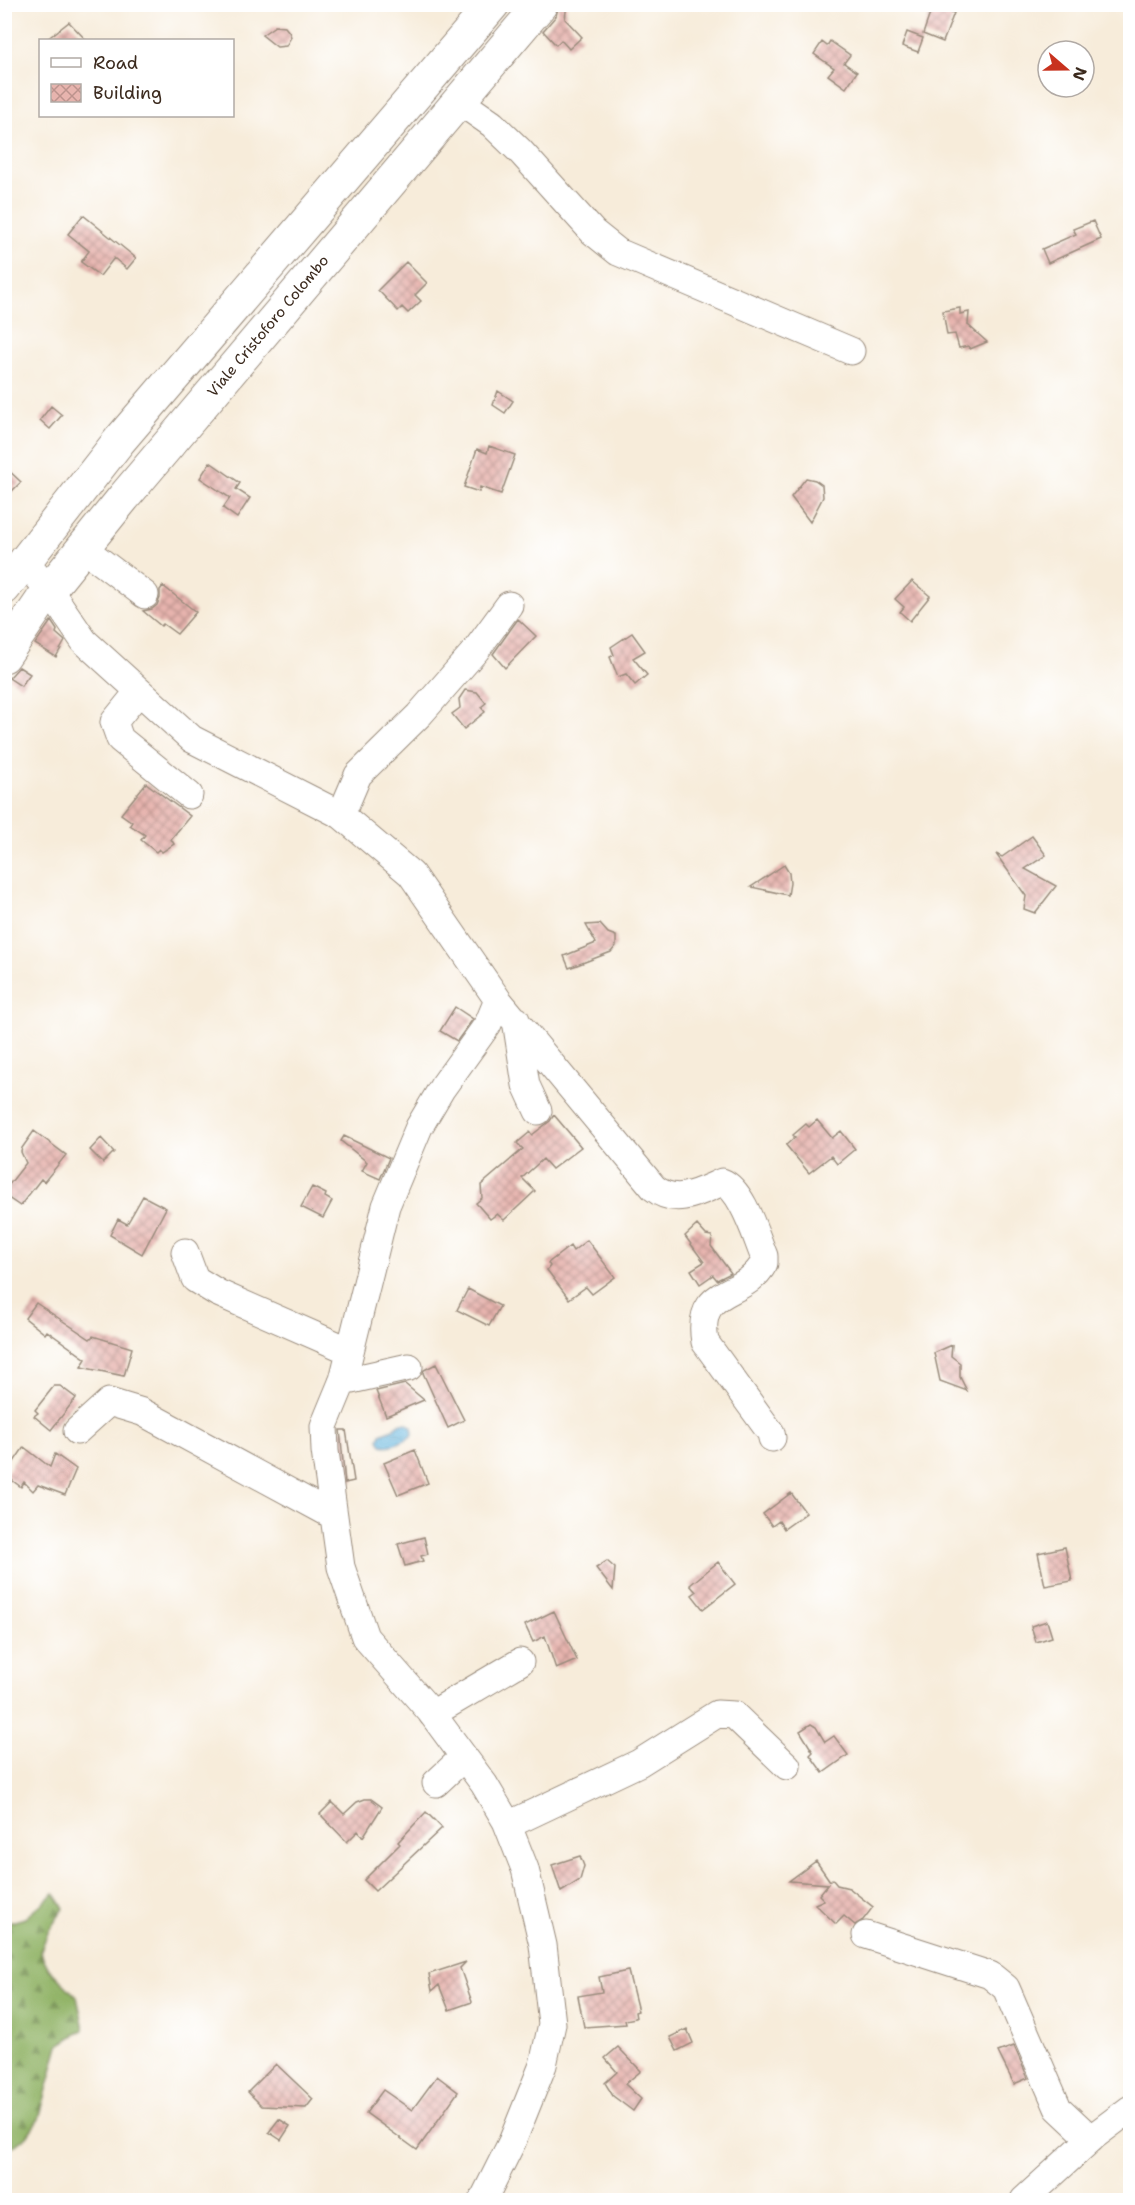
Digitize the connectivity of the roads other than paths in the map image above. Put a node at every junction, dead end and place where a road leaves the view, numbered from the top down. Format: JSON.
{"nodes":[{"id":1,"x":493,"y":4,"type":"edge"},
{"id":2,"x":541,"y":4,"type":"edge"},
{"id":3,"x":459,"y":100,"type":"junction"},
{"id":4,"x":851,"y":351,"type":"dead end"},
{"id":5,"x":83,"y":548,"type":"junction"},
{"id":6,"x":24,"y":561,"type":"junction"},
{"id":7,"x":4,"y":588,"type":"edge"},
{"id":8,"x":49,"y":590,"type":"junction"},
{"id":9,"x":145,"y":595,"type":"dead end"},
{"id":10,"x":509,"y":605,"type":"dead end"},
{"id":11,"x":4,"y":656,"type":"edge"},
{"id":12,"x":139,"y":691,"type":"junction"},
{"id":13,"x":189,"y":795,"type":"dead end"},
{"id":14,"x":341,"y":815,"type":"junction"},
{"id":15,"x":507,"y":1010,"type":"junction"},
{"id":16,"x":538,"y":1111,"type":"dead end"},
{"id":17,"x":185,"y":1252,"type":"dead end"},
{"id":18,"x":350,"y":1351,"type":"junction"},
{"id":19,"x":409,"y":1367,"type":"dead end"},
{"id":20,"x":342,"y":1382,"type":"junction"},
{"id":21,"x":77,"y":1431,"type":"dead end"},
{"id":22,"x":772,"y":1438,"type":"dead end"},
{"id":23,"x":334,"y":1516,"type":"junction"},
{"id":24,"x":520,"y":1662,"type":"dead end"},
{"id":25,"x":432,"y":1714,"type":"junction"},
{"id":26,"x":464,"y":1757,"type":"junction"},
{"id":27,"x":787,"y":1766,"type":"dead end"},
{"id":28,"x":436,"y":1783,"type":"dead end"},
{"id":29,"x":508,"y":1825,"type":"junction"},
{"id":30,"x":866,"y":1935,"type":"dead end"},
{"id":31,"x":1131,"y":2109,"type":"edge"},
{"id":32,"x":1091,"y":2139,"type":"junction"},
{"id":33,"x":483,"y":2200,"type":"edge"},
{"id":34,"x":1024,"y":2200,"type":"edge"}],
"edges":[{"from":1,"to":6,"type":"main road"},
{"from":2,"to":3,"type":"main road","name":"Viale Cristoforo Colombo"},
{"from":3,"to":4,"type":"street"},
{"from":3,"to":5,"type":"main road","name":"Viale Cristoforo Colombo"},
{"from":5,"to":8,"type":"main road","name":"Viale Cristoforo Colombo"},
{"from":5,"to":9,"type":"street"},
{"from":6,"to":7,"type":"main road"},
{"from":6,"to":8,"type":"street"},
{"from":8,"to":11,"type":"main road","name":"Viale Cristoforo Colombo"},
{"from":8,"to":12,"type":"street"},
{"from":10,"to":14,"type":"street"},
{"from":12,"to":13,"type":"street"},
{"from":12,"to":14,"type":"street"},
{"from":14,"to":15,"type":"street"},
{"from":15,"to":16,"type":"street"},
{"from":15,"to":18,"type":"street"},
{"from":15,"to":22,"type":"street"},
{"from":17,"to":18,"type":"street"},
{"from":18,"to":20,"type":"street"},
{"from":19,"to":20,"type":"street"},
{"from":20,"to":23,"type":"street"},
{"from":21,"to":23,"type":"street"},
{"from":23,"to":25,"type":"street"},
{"from":24,"to":25,"type":"street"},
{"from":25,"to":26,"type":"street"},
{"from":26,"to":28,"type":"street"},
{"from":26,"to":29,"type":"street"},
{"from":27,"to":29,"type":"street"},
{"from":29,"to":33,"type":"street"},
{"from":30,"to":32,"type":"street"},
{"from":31,"to":32,"type":"street"},
{"from":32,"to":34,"type":"street"}]}
